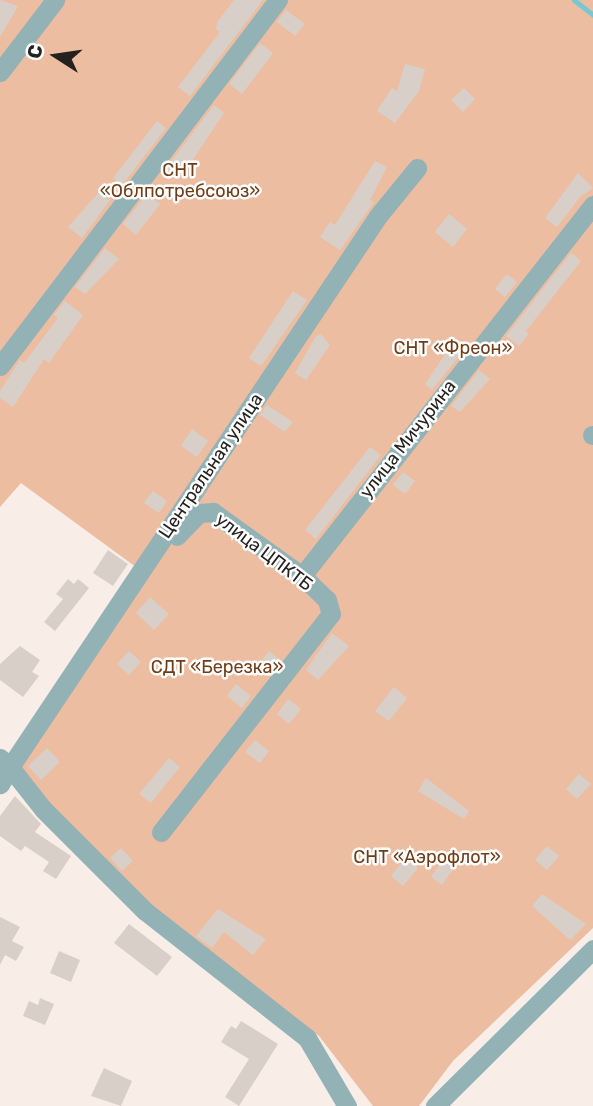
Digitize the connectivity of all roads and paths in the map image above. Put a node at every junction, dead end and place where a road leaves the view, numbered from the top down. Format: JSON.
{"nodes":[{"id":1,"x":55,"y":0,"type":"edge"},
{"id":2,"x":278,"y":0,"type":"edge"},
{"id":3,"x":0,"y":72,"type":"edge"},
{"id":4,"x":417,"y":168,"type":"dead end"},
{"id":5,"x":593,"y":205,"type":"edge"},
{"id":6,"x":0,"y":366,"type":"edge"},
{"id":7,"x":142,"y":570,"type":"junction"},
{"id":8,"x":302,"y":576,"type":"junction"},
{"id":9,"x":3,"y":770,"type":"edge"},
{"id":10,"x":161,"y":832,"type":"dead end"},
{"id":11,"x":593,"y":949,"type":"edge"},
{"id":12,"x":347,"y":1106,"type":"edge"},
{"id":13,"x":435,"y":1106,"type":"edge"}],
"edges":[{"from":1,"to":3,"type":"street"},
{"from":2,"to":6,"type":"street"},
{"from":4,"to":7,"type":"street","name":"Центральная улица"},
{"from":5,"to":8,"type":"street","name":"улица Мичурина"},
{"from":7,"to":8,"type":"street","name":"улица ЦПКТБ"},
{"from":7,"to":9,"type":"street","name":"Центральная улица"},
{"from":8,"to":10,"type":"street","name":"улица ЦПКТБ"},
{"from":9,"to":12,"type":"street"},
{"from":11,"to":13,"type":"street"}]}
